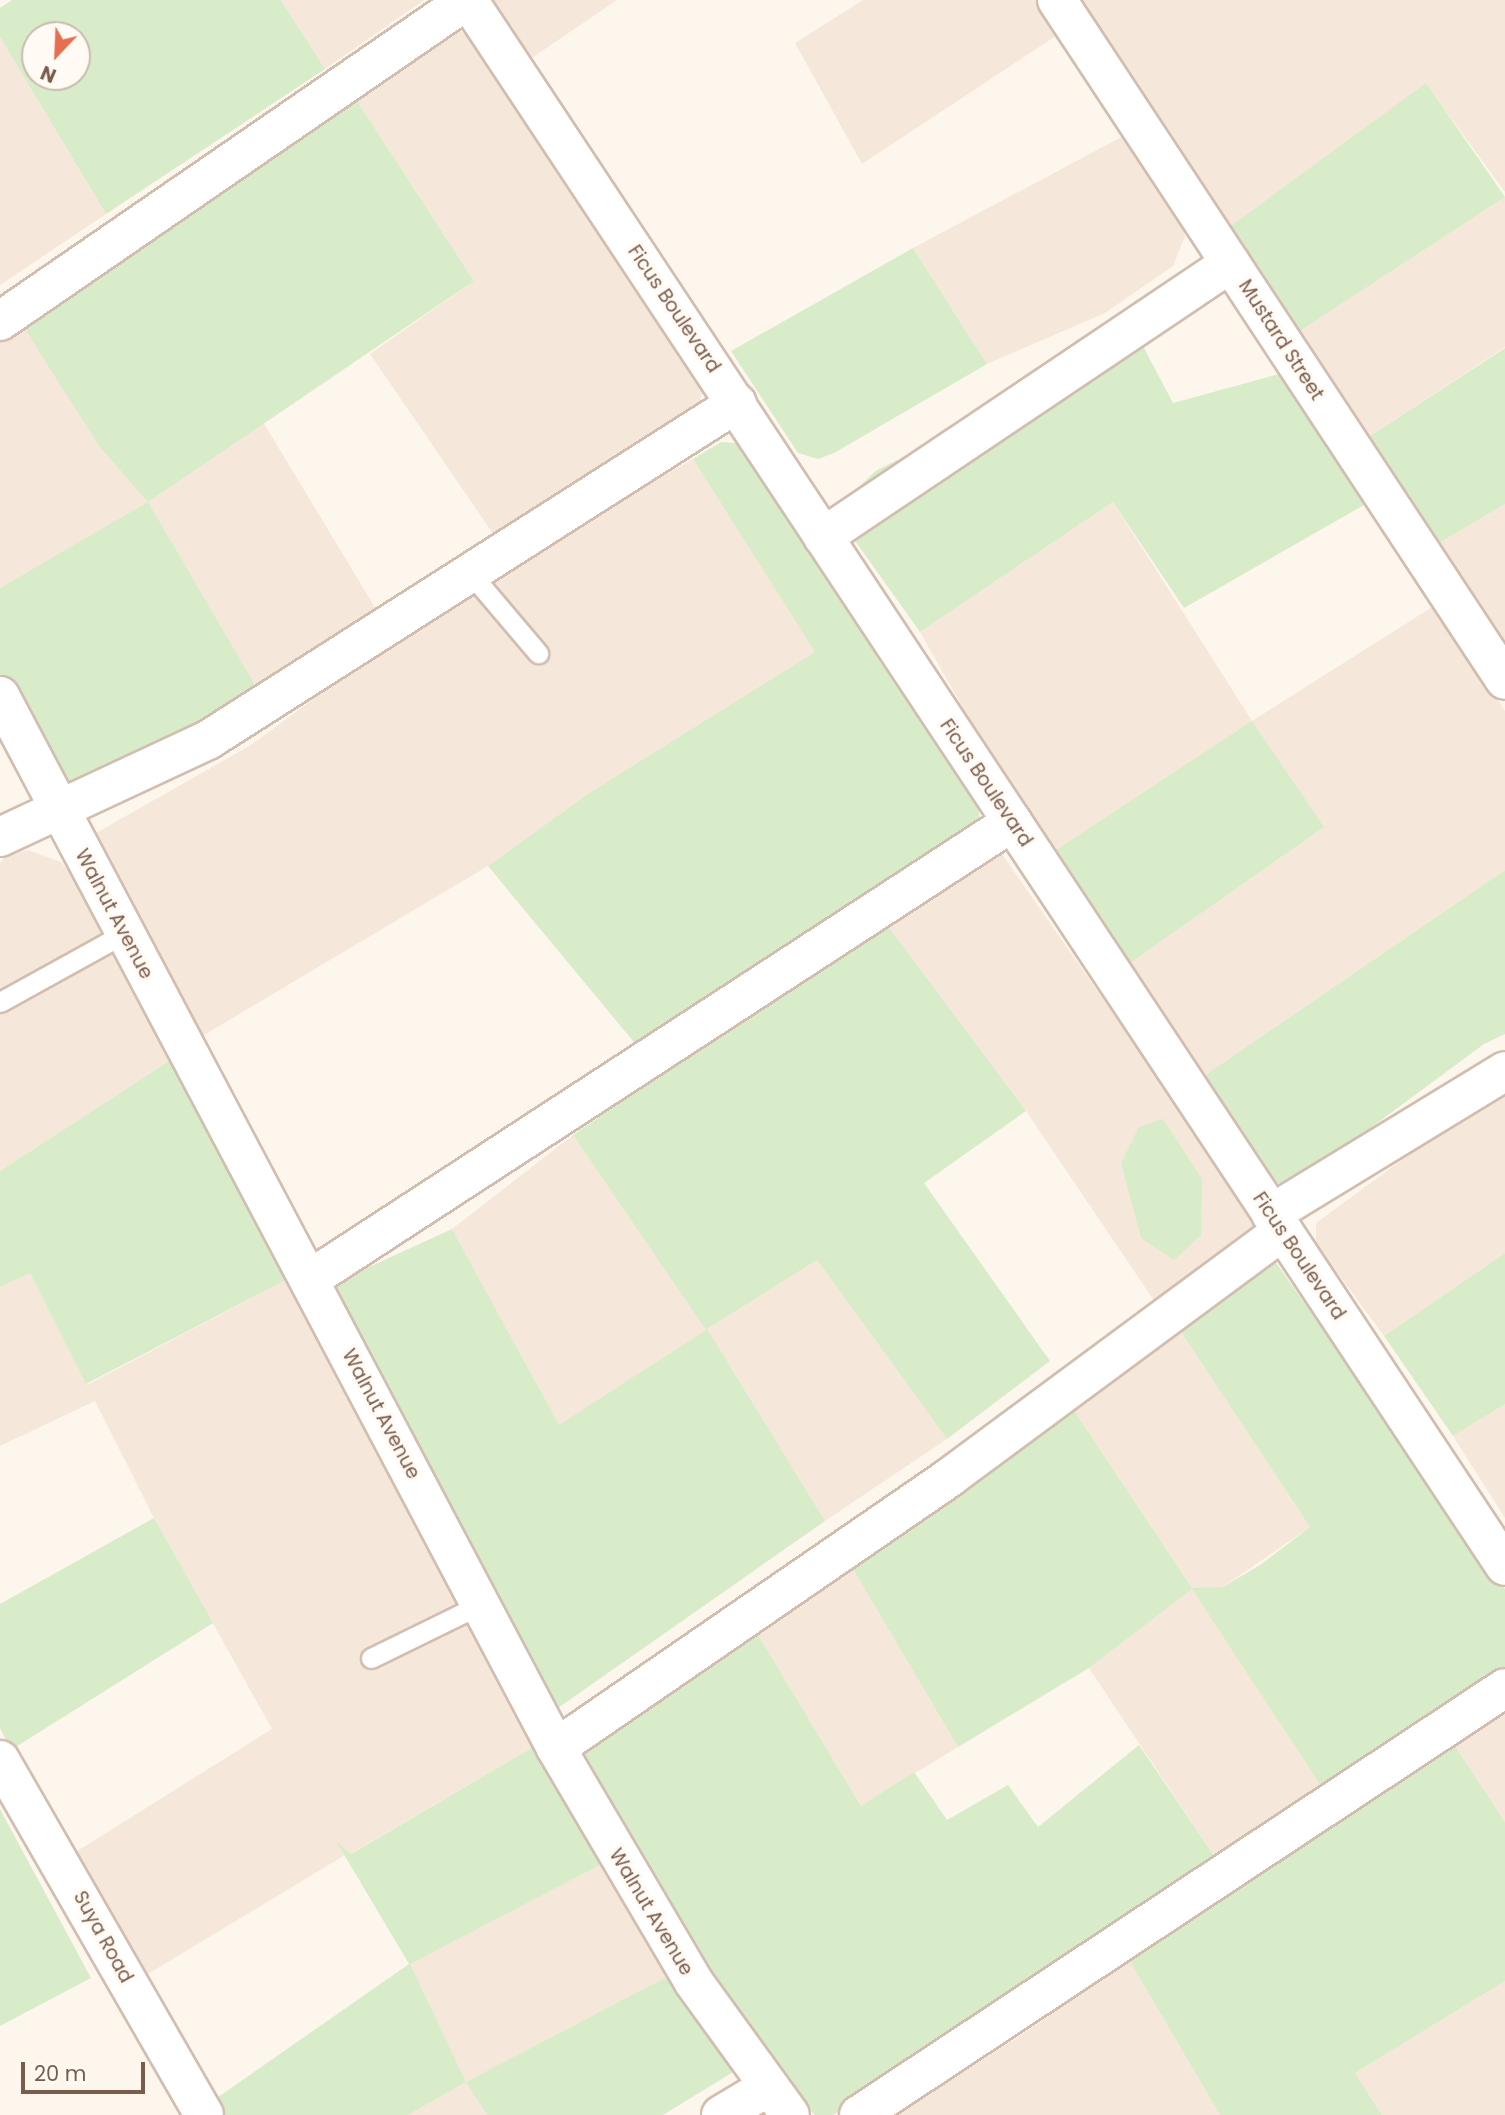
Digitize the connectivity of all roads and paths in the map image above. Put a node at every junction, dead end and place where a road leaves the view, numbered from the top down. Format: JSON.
{"nodes":[{"id":1,"x":468,"y":0,"type":"edge"},
{"id":2,"x":1057,"y":0,"type":"edge"},
{"id":3,"x":1231,"y":263,"type":"junction"},
{"id":4,"x":0,"y":321,"type":"edge"},
{"id":5,"x":737,"y":403,"type":"junction"},
{"id":6,"x":822,"y":537,"type":"junction"},
{"id":7,"x":471,"y":573,"type":"junction"},
{"id":8,"x":538,"y":653,"type":"dead end"},
{"id":9,"x":1505,"y":680,"type":"edge"},
{"id":10,"x":0,"y":696,"type":"edge"},
{"id":11,"x":59,"y":812,"type":"junction"},
{"id":12,"x":1012,"y":822,"type":"junction"},
{"id":13,"x":0,"y":837,"type":"edge"},
{"id":14,"x":125,"y":933,"type":"junction"},
{"id":15,"x":0,"y":1002,"type":"edge"},
{"id":16,"x":1505,"y":1071,"type":"edge"},
{"id":17,"x":1277,"y":1223,"type":"junction"},
{"id":18,"x":310,"y":1279,"type":"junction"},
{"id":19,"x":1505,"y":1566,"type":"edge"},
{"id":20,"x":481,"y":1604,"type":"junction"},
{"id":21,"x":371,"y":1657,"type":"dead end"},
{"id":22,"x":1505,"y":1688,"type":"edge"},
{"id":23,"x":556,"y":1748,"type":"junction"},
{"id":24,"x":0,"y":1760,"type":"edge"},
{"id":25,"x":779,"y":2101,"type":"edge"},
{"id":26,"x":204,"y":2115,"type":"edge"},
{"id":27,"x":721,"y":2115,"type":"edge"},
{"id":28,"x":859,"y":2115,"type":"edge"}],
"edges":[{"from":1,"to":4,"type":"street"},
{"from":1,"to":5,"type":"street","name":"Ficus Boulevard"},
{"from":2,"to":3,"type":"street","name":"Mustard Street"},
{"from":3,"to":6,"type":"street"},
{"from":3,"to":9,"type":"street","name":"Mustard Street"},
{"from":5,"to":6,"type":"street","name":"Ficus Boulevard"},
{"from":5,"to":7,"type":"street"},
{"from":6,"to":12,"type":"street","name":"Ficus Boulevard"},
{"from":7,"to":8,"type":"lane"},
{"from":7,"to":11,"type":"street"},
{"from":10,"to":11,"type":"street","name":"Walnut Avenue"},
{"from":11,"to":13,"type":"street"},
{"from":11,"to":14,"type":"street","name":"Walnut Avenue"},
{"from":12,"to":17,"type":"street","name":"Ficus Boulevard"},
{"from":12,"to":18,"type":"street"},
{"from":14,"to":15,"type":"lane"},
{"from":14,"to":18,"type":"street","name":"Walnut Avenue"},
{"from":16,"to":17,"type":"street"},
{"from":17,"to":19,"type":"street","name":"Ficus Boulevard"},
{"from":17,"to":23,"type":"street"},
{"from":18,"to":20,"type":"street","name":"Walnut Avenue"},
{"from":20,"to":21,"type":"lane"},
{"from":20,"to":23,"type":"street","name":"Walnut Avenue"},
{"from":22,"to":28,"type":"street"},
{"from":23,"to":25,"type":"street","name":"Walnut Avenue"},
{"from":24,"to":26,"type":"street","name":"Suya Road"},
{"from":25,"to":27,"type":"street"}]}
